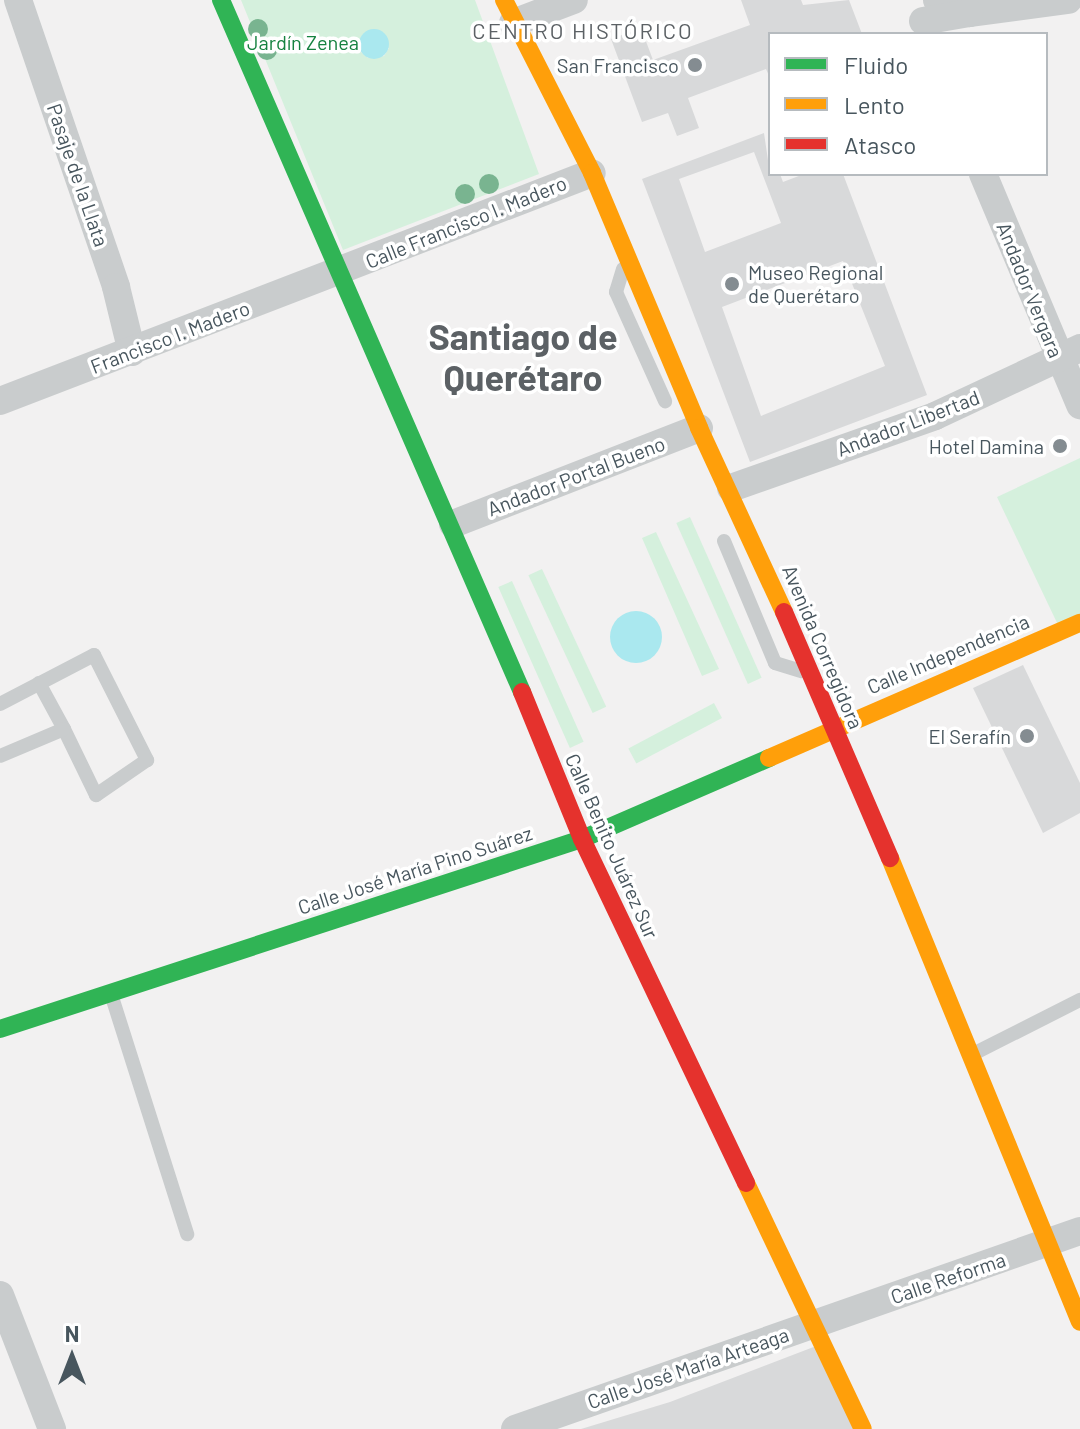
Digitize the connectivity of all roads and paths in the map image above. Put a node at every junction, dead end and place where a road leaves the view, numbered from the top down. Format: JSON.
{"nodes":[{"id":1,"x":18,"y":0,"type":"edge"},
{"id":2,"x":221,"y":0,"type":"edge"},
{"id":3,"x":574,"y":0,"type":"edge"},
{"id":4,"x":1068,"y":0,"type":"edge"},
{"id":5,"x":508,"y":12,"type":"edge"},
{"id":6,"x":925,"y":14,"type":"edge"},
{"id":7,"x":592,"y":173,"type":"junction"},
{"id":8,"x":984,"y":176,"type":"edge"},
{"id":9,"x":627,"y":255,"type":"junction"},
{"id":10,"x":340,"y":272,"type":"junction"},
{"id":11,"x":132,"y":352,"type":"junction"},
{"id":12,"x":1068,"y":354,"type":"edge"},
{"id":13,"x":0,"y":401,"type":"edge"},
{"id":14,"x":665,"y":401,"type":"dead end"},
{"id":15,"x":1080,"y":405,"type":"edge"},
{"id":16,"x":699,"y":428,"type":"junction"},
{"id":17,"x":731,"y":488,"type":"junction"},
{"id":18,"x":453,"y":524,"type":"junction"},
{"id":19,"x":724,"y":541,"type":"dead end"},
{"id":20,"x":1080,"y":623,"type":"edge"},
{"id":21,"x":810,"y":673,"type":"junction"},
{"id":22,"x":39,"y":683,"type":"junction"},
{"id":23,"x":0,"y":704,"type":"edge"},
{"id":24,"x":833,"y":726,"type":"junction"},
{"id":25,"x":64,"y":729,"type":"junction"},
{"id":26,"x":0,"y":756,"type":"edge"},
{"id":27,"x":582,"y":839,"type":"junction"},
{"id":28,"x":111,"y":992,"type":"junction"},
{"id":29,"x":1080,"y":1000,"type":"edge"},
{"id":30,"x":0,"y":1029,"type":"edge"},
{"id":31,"x":974,"y":1053,"type":"junction"},
{"id":32,"x":1080,"y":1231,"type":"edge"},
{"id":33,"x":187,"y":1234,"type":"dead end"},
{"id":34,"x":1049,"y":1243,"type":"junction"},
{"id":35,"x":0,"y":1295,"type":"edge"},
{"id":36,"x":1080,"y":1322,"type":"edge"},
{"id":37,"x":815,"y":1324,"type":"junction"},
{"id":38,"x":52,"y":1429,"type":"edge"},
{"id":39,"x":515,"y":1429,"type":"edge"},
{"id":40,"x":863,"y":1429,"type":"edge"}],
"edges":[{"from":1,"to":11,"type":"street","name":"Pasaje de la Llata"},
{"from":2,"to":10,"type":"main road","name":"Calle Benito Juárez Sur"},
{"from":3,"to":5,"type":"street"},
{"from":4,"to":6,"type":"street"},
{"from":5,"to":7,"type":"main road","name":"Avenida Corregidora"},
{"from":7,"to":9,"type":"main road","name":"Avenida Corregidora"},
{"from":7,"to":10,"type":"street","name":"Calle Francisco I. Madero"},
{"from":8,"to":12,"type":"street","name":"Andador Vergara"},
{"from":9,"to":14,"type":"lane"},
{"from":9,"to":16,"type":"main road","name":"Avenida Corregidora"},
{"from":10,"to":11,"type":"street","name":"Francisco I. Madero"},
{"from":10,"to":18,"type":"main road","name":"Calle Benito Juárez Sur"},
{"from":11,"to":13,"type":"street","name":"Francisco I. Madero"},
{"from":12,"to":15,"type":"street","name":"Andador Vergara"},
{"from":12,"to":17,"type":"street","name":"Andador Libertad"},
{"from":16,"to":17,"type":"main road","name":"Avenida Corregidora"},
{"from":16,"to":18,"type":"street","name":"Andador Portal Bueno"},
{"from":17,"to":21,"type":"main road","name":"Avenida Corregidora"},
{"from":18,"to":27,"type":"main road","name":"Calle Benito Juárez Sur"},
{"from":19,"to":21,"type":"lane"},
{"from":20,"to":24,"type":"main road","name":"Calle Independencia"},
{"from":21,"to":24,"type":"main road","name":"Avenida Corregidora"},
{"from":22,"to":23,"type":"lane"},
{"from":22,"to":25,"type":"lane"},
{"from":22,"to":25,"type":"lane"},
{"from":24,"to":27,"type":"main road","name":"Calle José María Pino Suárez"},
{"from":24,"to":31,"type":"main road","name":"Avenida Corregidora"},
{"from":25,"to":26,"type":"lane"},
{"from":27,"to":28,"type":"main road","name":"Calle José María Pino Suárez"},
{"from":27,"to":37,"type":"main road","name":"Calle Benito Juárez Sur"},
{"from":28,"to":30,"type":"main road","name":"Calle José María Pino Suárez"},
{"from":28,"to":33,"type":"lane"},
{"from":29,"to":31,"type":"lane"},
{"from":31,"to":34,"type":"main road","name":"Avenida Corregidora"},
{"from":32,"to":34,"type":"street","name":"Calle Reforma"},
{"from":34,"to":36,"type":"main road","name":"Avenida Corregidora"},
{"from":34,"to":37,"type":"street","name":"Calle Reforma"},
{"from":35,"to":38,"type":"street"},
{"from":37,"to":39,"type":"street","name":"Calle José María Arteaga"},
{"from":37,"to":40,"type":"main road","name":"Calle Benito Juárez Sur"}]}
